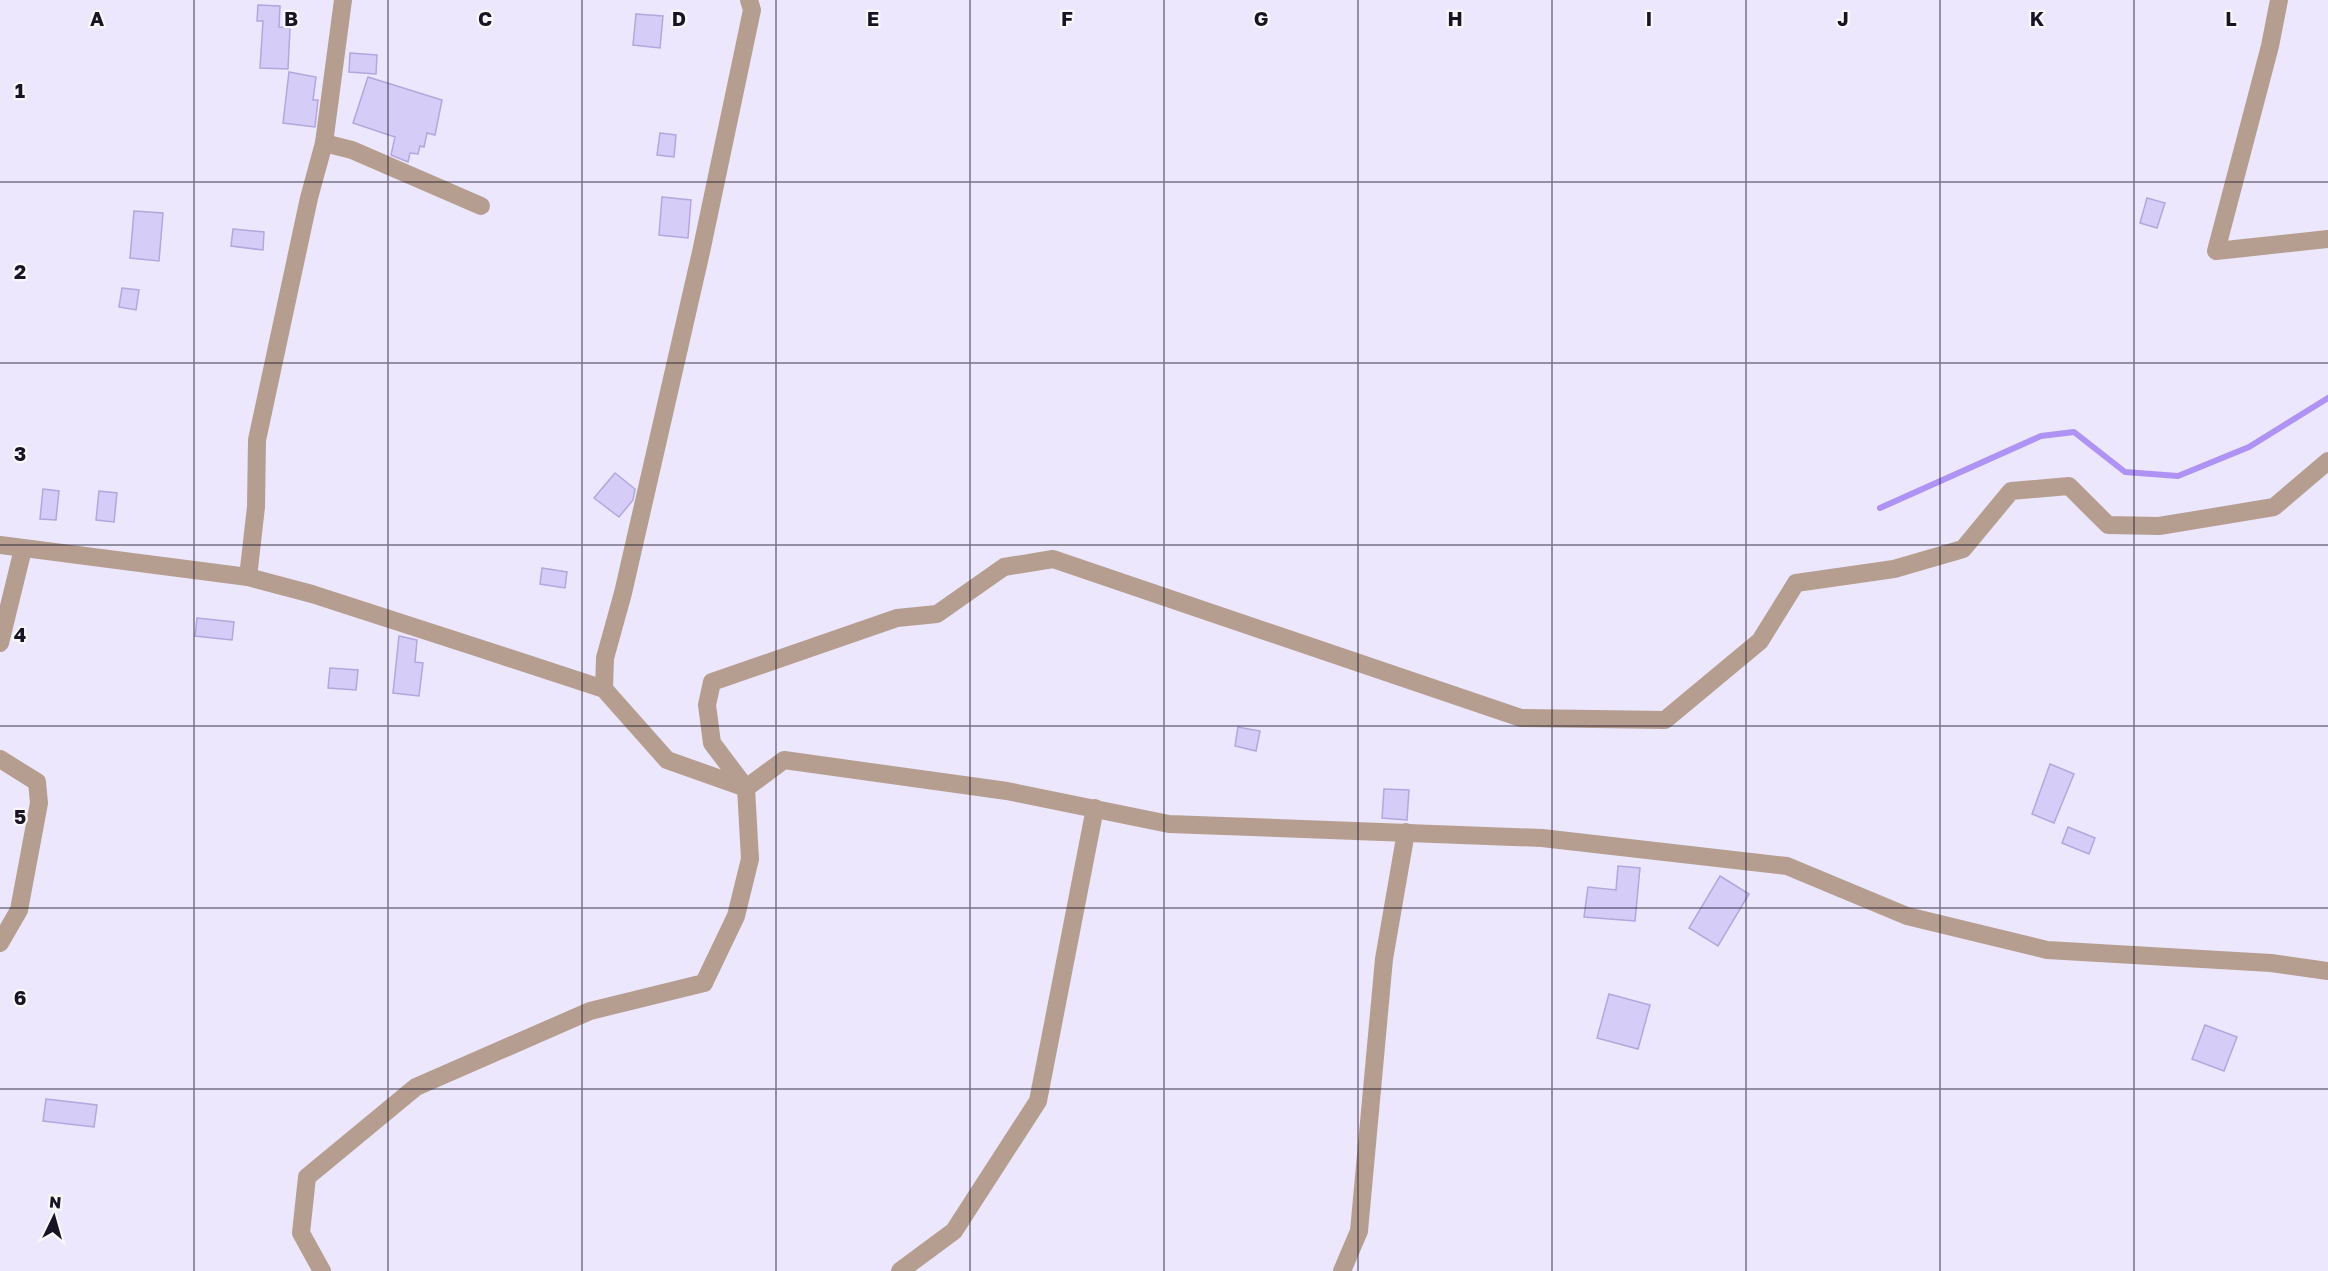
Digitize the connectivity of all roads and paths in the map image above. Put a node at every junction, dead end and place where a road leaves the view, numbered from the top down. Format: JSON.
{"nodes":[{"id":1,"x":343,"y":0,"type":"edge"},
{"id":2,"x":749,"y":0,"type":"edge"},
{"id":3,"x":2279,"y":0,"type":"edge"},
{"id":4,"x":324,"y":143,"type":"junction"},
{"id":5,"x":481,"y":206,"type":"dead end"},
{"id":6,"x":2328,"y":239,"type":"edge"},
{"id":7,"x":2328,"y":461,"type":"edge"},
{"id":8,"x":0,"y":545,"type":"edge"},
{"id":9,"x":23,"y":549,"type":"junction"},
{"id":10,"x":248,"y":577,"type":"junction"},
{"id":11,"x":0,"y":643,"type":"edge"},
{"id":12,"x":604,"y":689,"type":"junction"},
{"id":13,"x":0,"y":759,"type":"edge"},
{"id":14,"x":746,"y":788,"type":"junction"},
{"id":15,"x":1095,"y":808,"type":"junction"},
{"id":16,"x":1406,"y":832,"type":"junction"},
{"id":17,"x":0,"y":943,"type":"edge"},
{"id":18,"x":2328,"y":971,"type":"edge"},
{"id":19,"x":322,"y":1271,"type":"edge"},
{"id":20,"x":900,"y":1271,"type":"edge"},
{"id":21,"x":1342,"y":1271,"type":"edge"}],
"edges":[{"from":1,"to":4,"type":"street"},
{"from":2,"to":12,"type":"street"},
{"from":3,"to":6,"type":"street"},
{"from":4,"to":5,"type":"street"},
{"from":4,"to":10,"type":"street"},
{"from":7,"to":14,"type":"street"},
{"from":8,"to":9,"type":"street"},
{"from":9,"to":10,"type":"street"},
{"from":9,"to":11,"type":"street"},
{"from":10,"to":12,"type":"street"},
{"from":12,"to":14,"type":"street"},
{"from":13,"to":17,"type":"street"},
{"from":14,"to":15,"type":"street"},
{"from":14,"to":19,"type":"street"},
{"from":15,"to":16,"type":"street"},
{"from":15,"to":20,"type":"street"},
{"from":16,"to":18,"type":"street"},
{"from":16,"to":21,"type":"street"}]}
